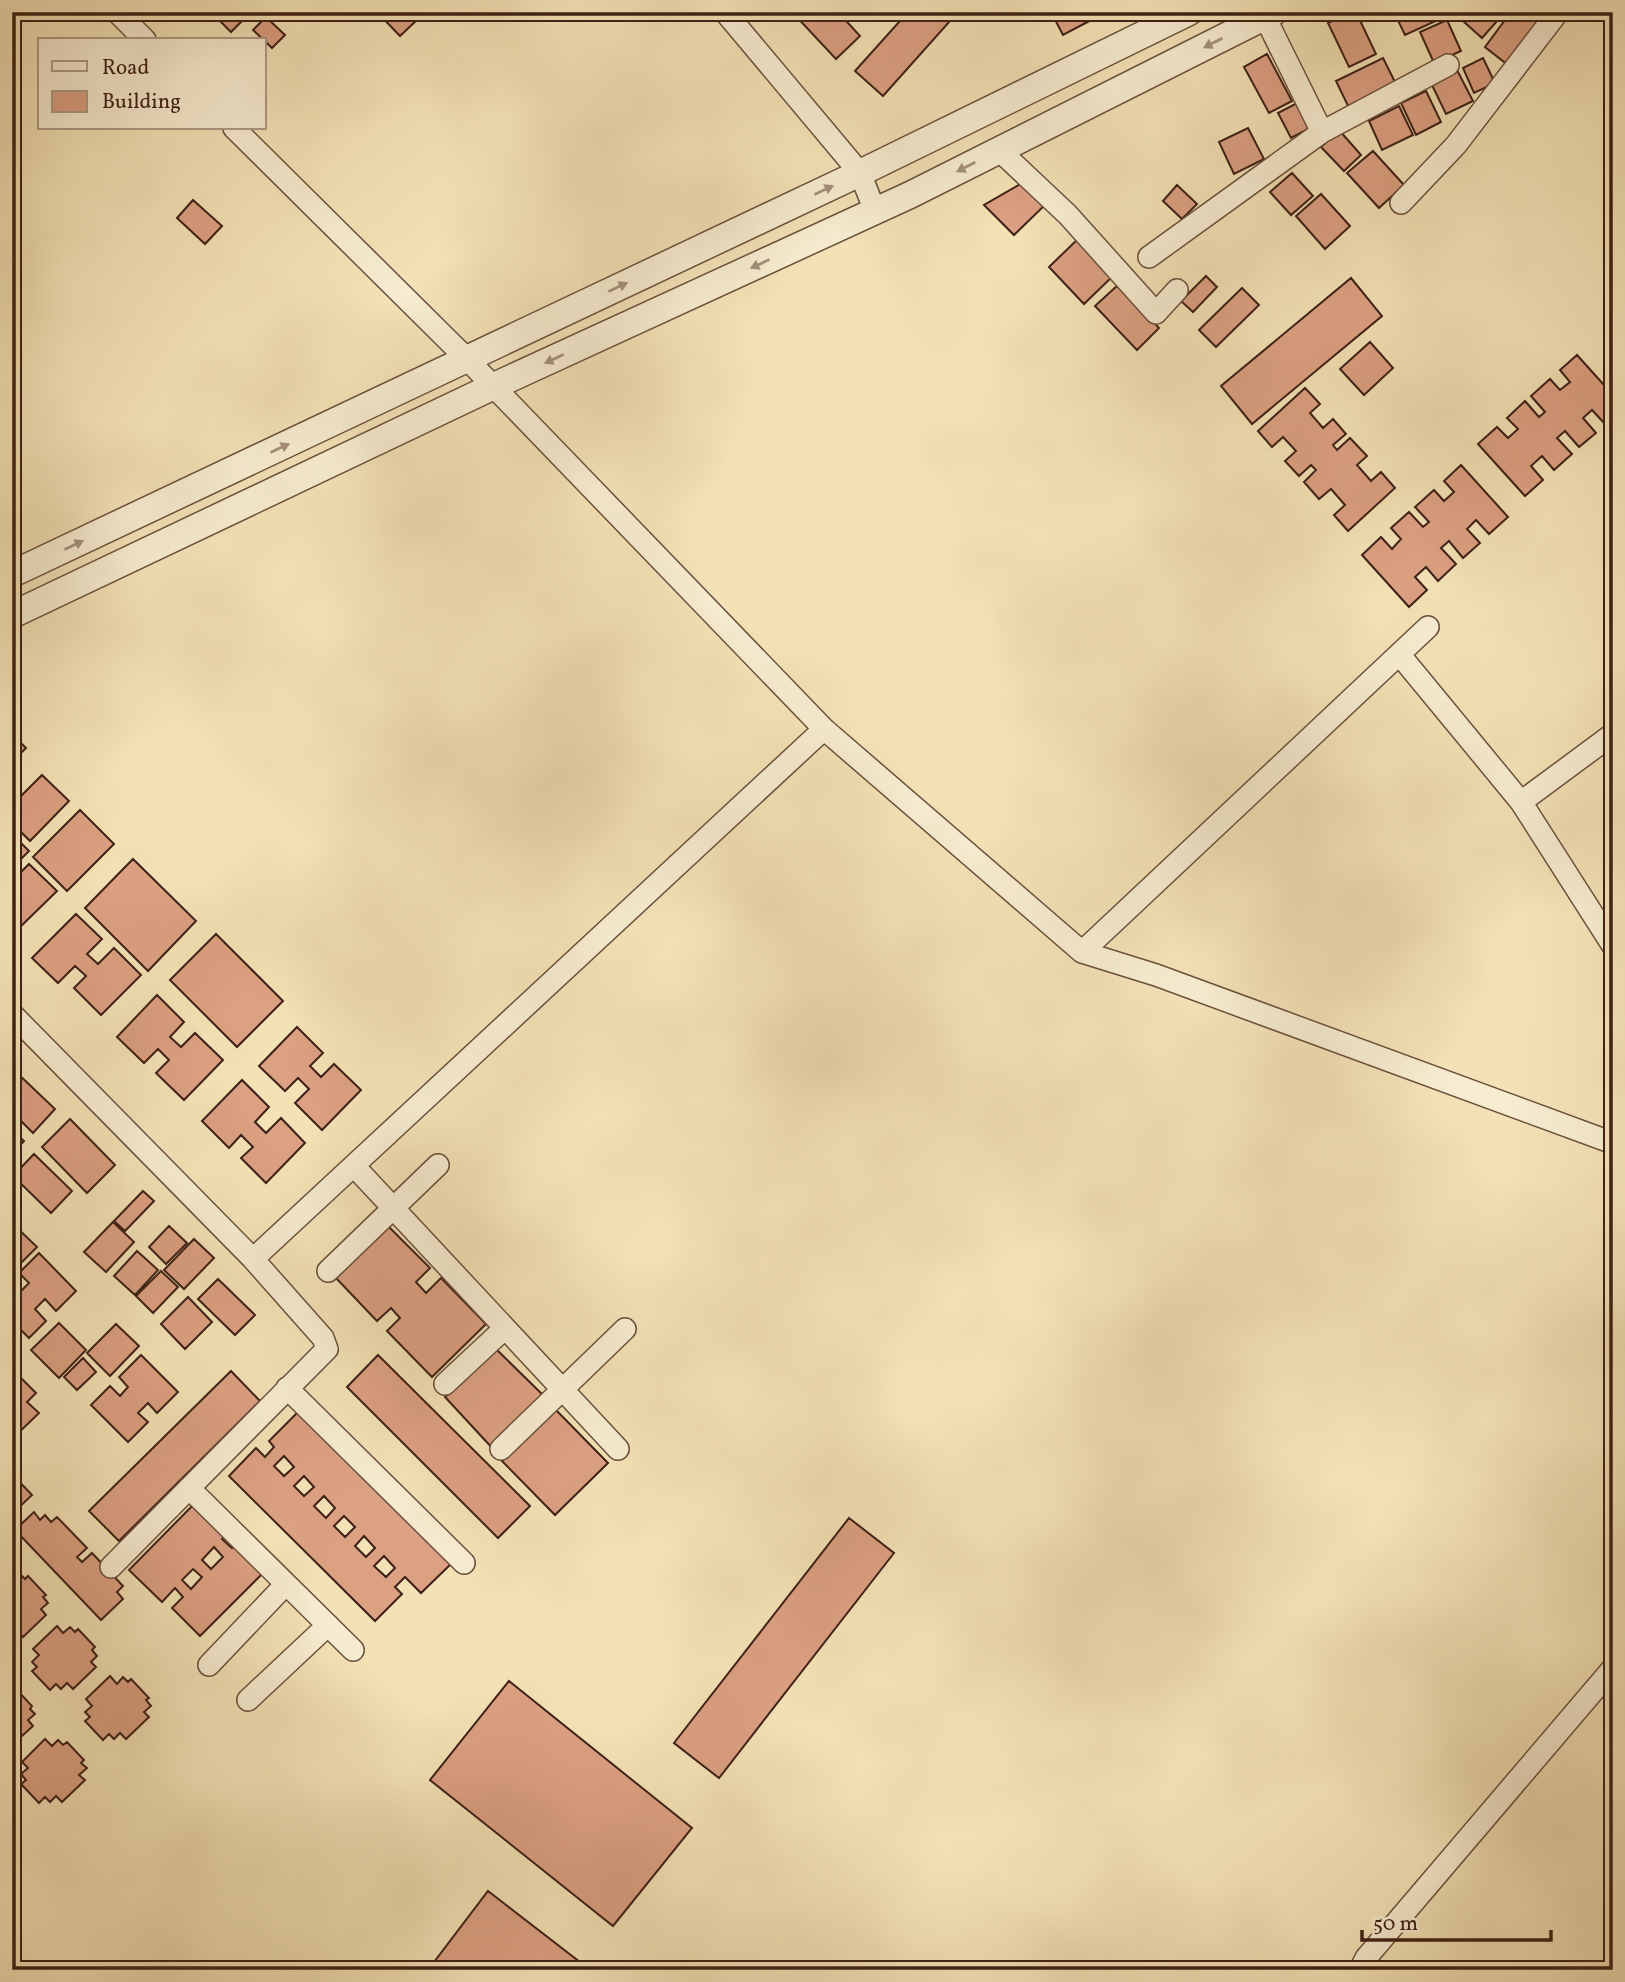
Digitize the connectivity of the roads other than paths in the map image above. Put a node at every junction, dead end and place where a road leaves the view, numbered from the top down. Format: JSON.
{"nodes":[{"id":1,"x":117,"y":12,"type":"edge"},
{"id":2,"x":725,"y":12,"type":"edge"},
{"id":3,"x":1189,"y":12,"type":"edge"},
{"id":4,"x":1558,"y":12,"type":"edge"},
{"id":5,"x":1269,"y":15,"type":"edge"},
{"id":6,"x":143,"y":38,"type":"edge"},
{"id":7,"x":1448,"y":65,"type":"dead end"},
{"id":8,"x":236,"y":130,"type":"edge"},
{"id":9,"x":1322,"y":132,"type":"junction"},
{"id":10,"x":999,"y":150,"type":"junction"},
{"id":11,"x":860,"y":173,"type":"junction"},
{"id":12,"x":1401,"y":203,"type":"dead end"},
{"id":13,"x":875,"y":211,"type":"junction"},
{"id":14,"x":1149,"y":257,"type":"dead end"},
{"id":15,"x":1177,"y":290,"type":"dead end"},
{"id":16,"x":467,"y":359,"type":"junction"},
{"id":17,"x":494,"y":386,"type":"junction"},
{"id":18,"x":12,"y":574,"type":"edge"},
{"id":19,"x":12,"y":615,"type":"edge"},
{"id":20,"x":1428,"y":627,"type":"dead end"},
{"id":21,"x":1399,"y":654,"type":"junction"},
{"id":22,"x":824,"y":729,"type":"junction"},
{"id":23,"x":1613,"y":734,"type":"edge"},
{"id":24,"x":1521,"y":802,"type":"junction"},
{"id":25,"x":1613,"y":946,"type":"edge"},
{"id":26,"x":1082,"y":953,"type":"junction"},
{"id":27,"x":12,"y":1014,"type":"edge"},
{"id":28,"x":1613,"y":1143,"type":"edge"},
{"id":29,"x":438,"y":1165,"type":"dead end"},
{"id":30,"x":354,"y":1166,"type":"junction"},
{"id":31,"x":393,"y":1208,"type":"junction"},
{"id":32,"x":253,"y":1259,"type":"junction"},
{"id":33,"x":328,"y":1271,"type":"dead end"},
{"id":34,"x":505,"y":1328,"type":"junction"},
{"id":35,"x":625,"y":1329,"type":"dead end"},
{"id":36,"x":445,"y":1384,"type":"dead end"},
{"id":37,"x":287,"y":1388,"type":"junction"},
{"id":38,"x":562,"y":1389,"type":"junction"},
{"id":39,"x":501,"y":1449,"type":"dead end"},
{"id":40,"x":618,"y":1449,"type":"dead end"},
{"id":41,"x":189,"y":1488,"type":"junction"},
{"id":42,"x":464,"y":1563,"type":"dead end"},
{"id":43,"x":111,"y":1567,"type":"dead end"},
{"id":44,"x":286,"y":1584,"type":"junction"},
{"id":45,"x":328,"y":1625,"type":"junction"},
{"id":46,"x":353,"y":1650,"type":"dead end"},
{"id":47,"x":209,"y":1665,"type":"dead end"},
{"id":48,"x":1613,"y":1668,"type":"edge"},
{"id":49,"x":248,"y":1700,"type":"dead end"},
{"id":50,"x":1360,"y":1970,"type":"edge"}],
"edges":[{"from":1,"to":6,"type":"street"},
{"from":2,"to":11,"type":"street"},
{"from":3,"to":11,"type":"street"},
{"from":4,"to":12,"type":"street"},
{"from":5,"to":9,"type":"street"},
{"from":5,"to":10,"type":"street","one_way":true},
{"from":7,"to":9,"type":"street"},
{"from":8,"to":16,"type":"street"},
{"from":9,"to":14,"type":"street"},
{"from":10,"to":13,"type":"street","one_way":true},
{"from":10,"to":15,"type":"street"},
{"from":11,"to":13,"type":"street"},
{"from":16,"to":11,"type":"street","one_way":true},
{"from":13,"to":17,"type":"street","one_way":true},
{"from":16,"to":17,"type":"street"},
{"from":18,"to":16,"type":"street","one_way":true},
{"from":17,"to":19,"type":"street"},
{"from":17,"to":22,"type":"street"},
{"from":20,"to":21,"type":"street"},
{"from":21,"to":24,"type":"street"},
{"from":21,"to":26,"type":"street"},
{"from":22,"to":26,"type":"street"},
{"from":22,"to":30,"type":"street"},
{"from":23,"to":24,"type":"street"},
{"from":24,"to":25,"type":"street"},
{"from":26,"to":28,"type":"street"},
{"from":27,"to":32,"type":"street"},
{"from":29,"to":31,"type":"street"},
{"from":30,"to":31,"type":"street"},
{"from":30,"to":32,"type":"street"},
{"from":31,"to":33,"type":"street"},
{"from":31,"to":34,"type":"street"},
{"from":32,"to":37,"type":"street"},
{"from":34,"to":36,"type":"street"},
{"from":34,"to":38,"type":"street"},
{"from":35,"to":38,"type":"street"},
{"from":37,"to":41,"type":"street"},
{"from":37,"to":42,"type":"street"},
{"from":38,"to":39,"type":"street"},
{"from":38,"to":40,"type":"street"},
{"from":41,"to":43,"type":"street"},
{"from":41,"to":44,"type":"street"},
{"from":44,"to":45,"type":"street"},
{"from":44,"to":47,"type":"street"},
{"from":45,"to":46,"type":"street"},
{"from":45,"to":49,"type":"street"},
{"from":48,"to":50,"type":"street"}]}
